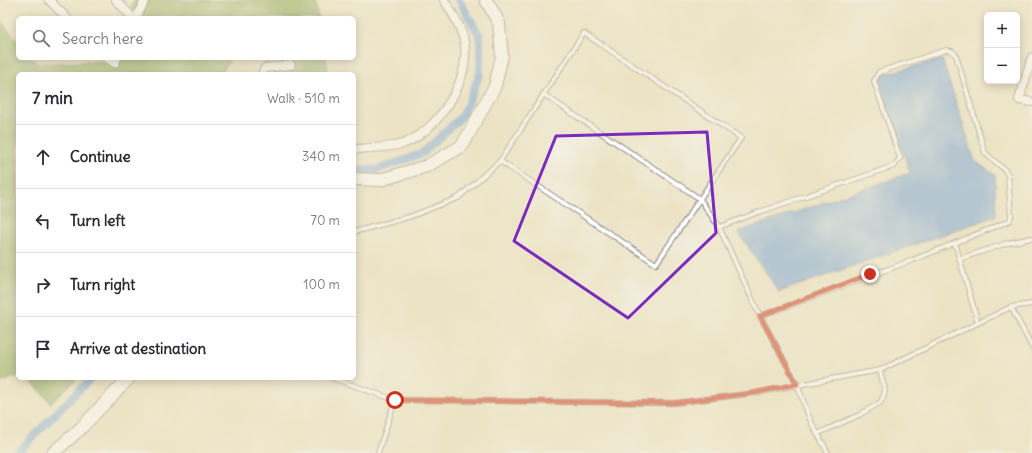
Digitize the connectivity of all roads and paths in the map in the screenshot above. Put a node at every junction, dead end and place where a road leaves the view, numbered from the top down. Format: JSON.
{"nodes":[{"id":1,"x":49,"y":0,"type":"edge"},
{"id":2,"x":116,"y":0,"type":"edge"},
{"id":3,"x":145,"y":0,"type":"edge"},
{"id":4,"x":444,"y":0,"type":"edge"},
{"id":5,"x":486,"y":0,"type":"edge"},
{"id":6,"x":65,"y":16,"type":"edge"},
{"id":7,"x":131,"y":16,"type":"edge"},
{"id":8,"x":137,"y":16,"type":"edge"},
{"id":9,"x":1032,"y":57,"type":"edge"},
{"id":10,"x":291,"y":65,"type":"dead end"},
{"id":11,"x":263,"y":72,"type":"edge"},
{"id":12,"x":542,"y":94,"type":"junction"},
{"id":13,"x":1032,"y":102,"type":"edge"},
{"id":14,"x":356,"y":149,"type":"edge"},
{"id":15,"x":500,"y":161,"type":"junction"},
{"id":16,"x":356,"y":179,"type":"edge"},
{"id":17,"x":700,"y":199,"type":"junction"},
{"id":18,"x":719,"y":227,"type":"junction"},
{"id":19,"x":356,"y":231,"type":"edge"},
{"id":20,"x":1032,"y":238,"type":"edge"},
{"id":21,"x":955,"y":243,"type":"junction"},
{"id":22,"x":959,"y":259,"type":"junction"},
{"id":23,"x":1032,"y":304,"type":"edge"},
{"id":24,"x":1011,"y":308,"type":"junction"},
{"id":25,"x":760,"y":316,"type":"junction"},
{"id":26,"x":978,"y":323,"type":"junction"},
{"id":27,"x":1032,"y":347,"type":"edge"},
{"id":28,"x":880,"y":370,"type":"junction"},
{"id":29,"x":127,"y":380,"type":"edge"},
{"id":30,"x":338,"y":380,"type":"edge"},
{"id":31,"x":797,"y":384,"type":"junction"},
{"id":32,"x":395,"y":400,"type":"junction"},
{"id":33,"x":817,"y":434,"type":"junction"},
{"id":34,"x":53,"y":453,"type":"edge"},
{"id":35,"x":378,"y":453,"type":"edge"},
{"id":36,"x":828,"y":453,"type":"edge"}],
"edges":[{"from":1,"to":6,"type":"street"},
{"from":2,"to":7,"type":"street"},
{"from":3,"to":8,"type":"street"},
{"from":4,"to":14,"type":"street"},
{"from":5,"to":16,"type":"street"},
{"from":9,"to":13,"type":"street"},
{"from":10,"to":11,"type":"street"},
{"from":12,"to":15,"type":"lane"},
{"from":12,"to":17,"type":"lane"},
{"from":12,"to":17,"type":"lane"},
{"from":15,"to":17,"type":"lane"},
{"from":15,"to":19,"type":"lane"},
{"from":17,"to":18,"type":"lane"},
{"from":18,"to":21,"type":"lane"},
{"from":18,"to":25,"type":"lane"},
{"from":20,"to":22,"type":"lane"},
{"from":21,"to":22,"type":"lane"},
{"from":21,"to":25,"type":"lane"},
{"from":22,"to":26,"type":"lane"},
{"from":23,"to":24,"type":"lane"},
{"from":24,"to":26,"type":"lane"},
{"from":24,"to":27,"type":"lane"},
{"from":25,"to":31,"type":"lane"},
{"from":26,"to":28,"type":"lane"},
{"from":28,"to":31,"type":"lane"},
{"from":28,"to":33,"type":"lane"},
{"from":29,"to":34,"type":"street"},
{"from":30,"to":32,"type":"lane"},
{"from":31,"to":32,"type":"lane"},
{"from":31,"to":33,"type":"lane"},
{"from":32,"to":35,"type":"lane"},
{"from":33,"to":36,"type":"lane"}]}
